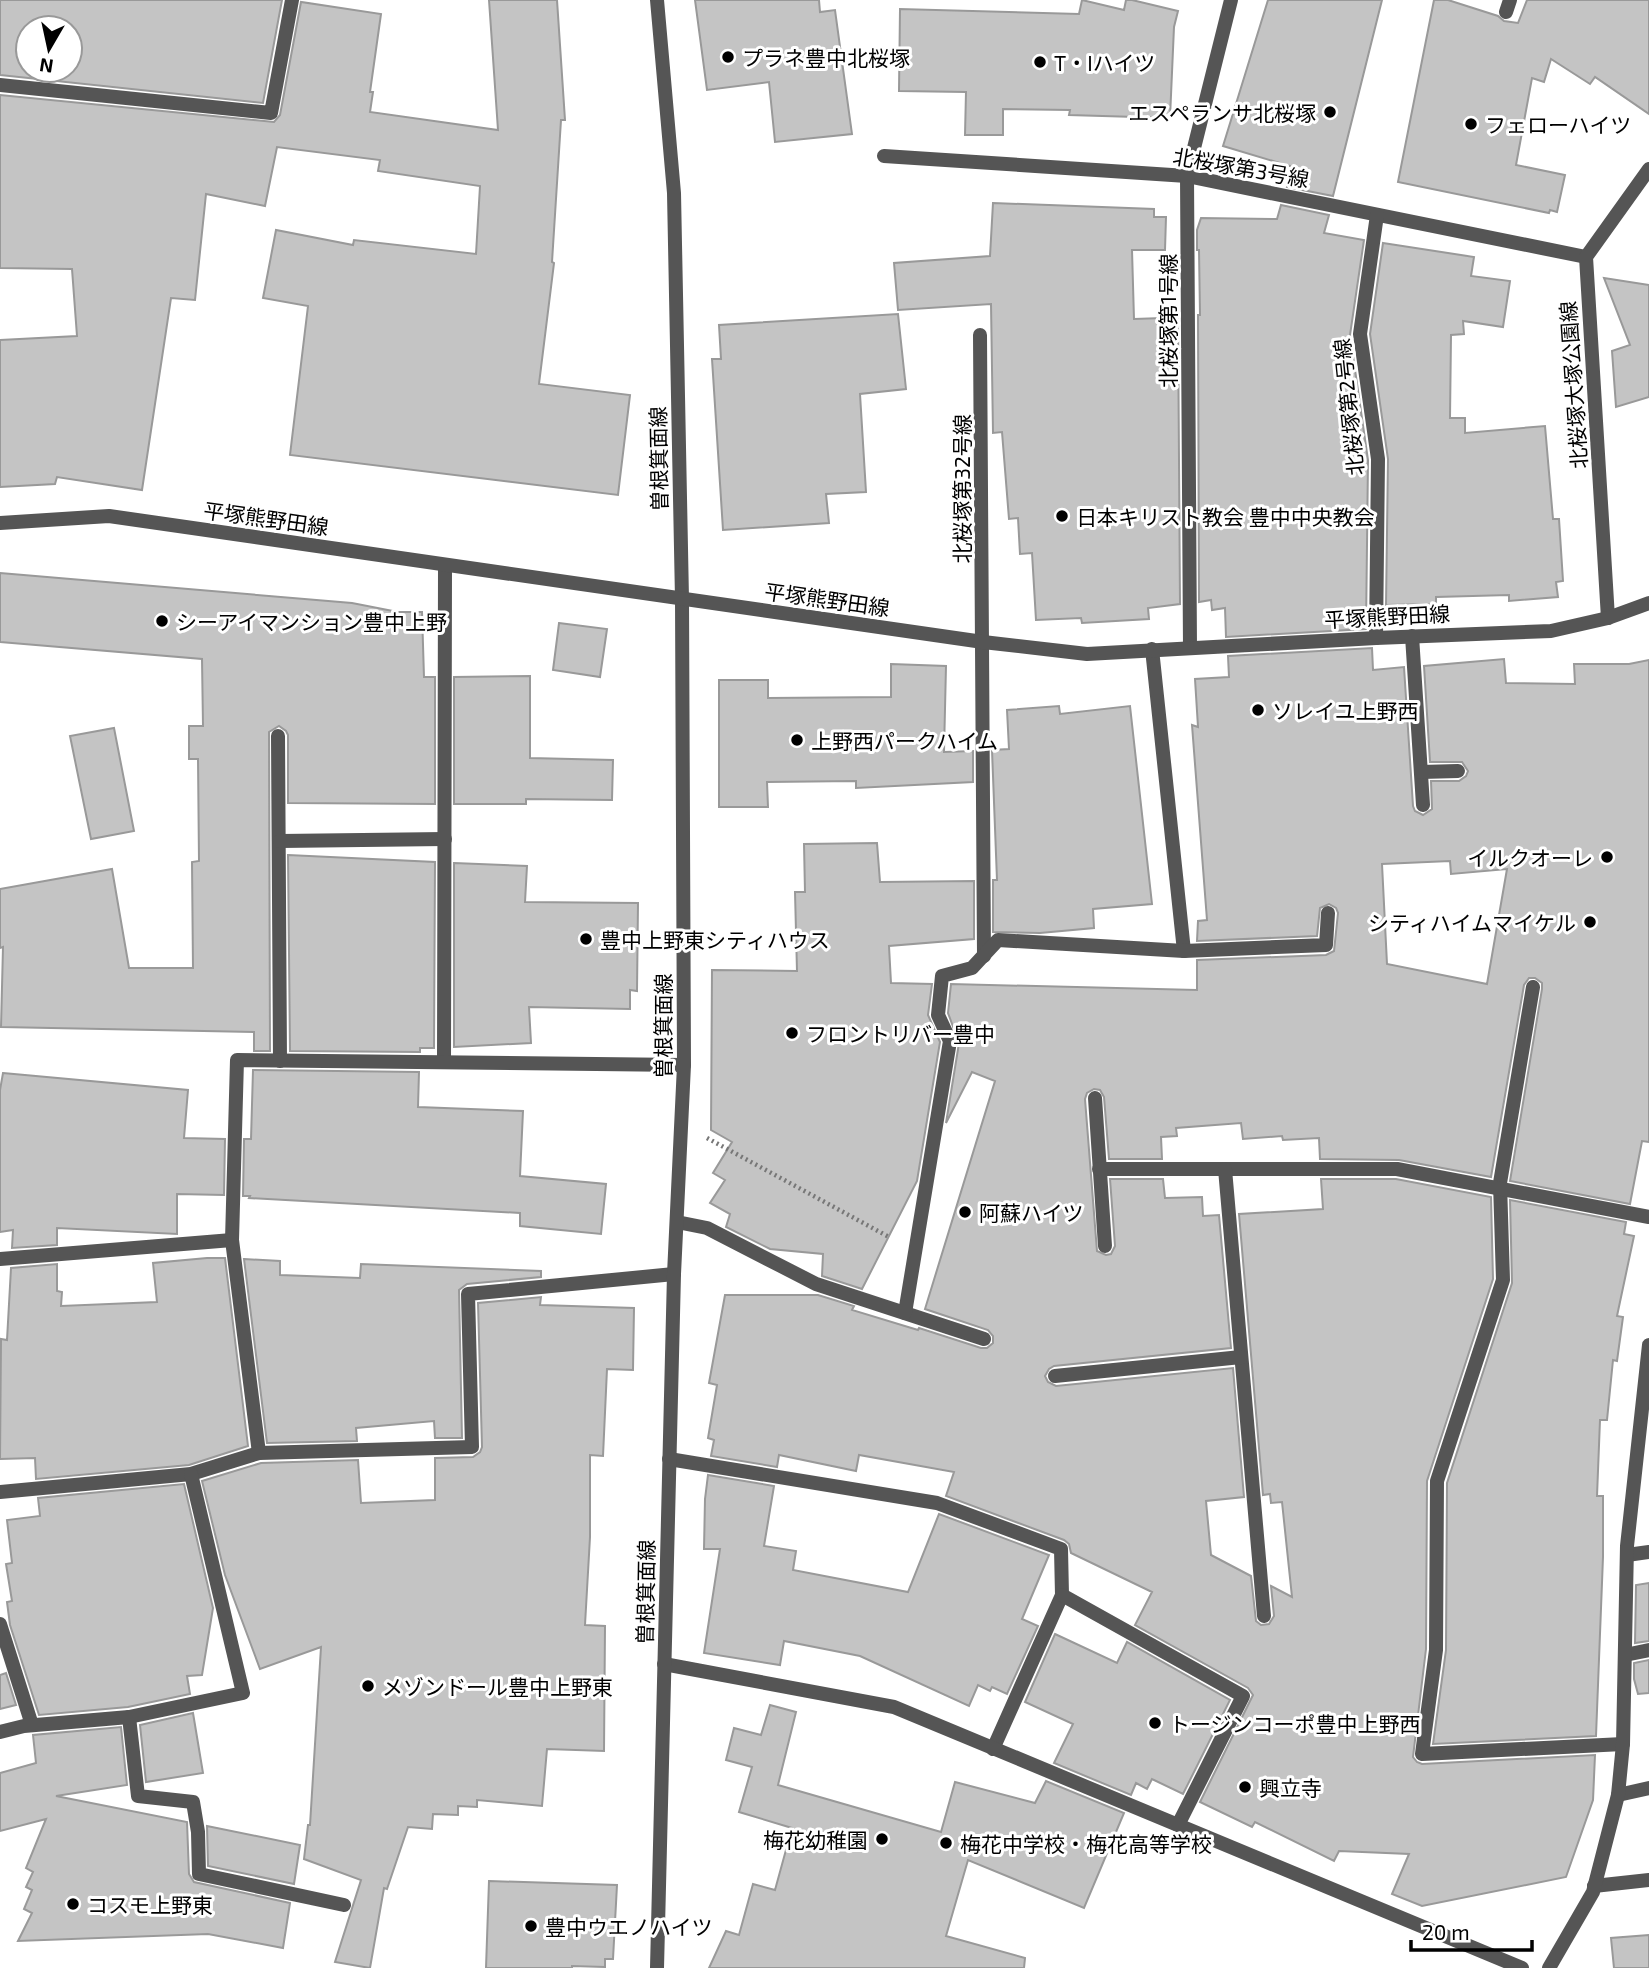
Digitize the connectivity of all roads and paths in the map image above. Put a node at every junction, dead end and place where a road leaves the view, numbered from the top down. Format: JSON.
{"nodes":[{"id":1,"x":292,"y":0,"type":"edge"},
{"id":2,"x":657,"y":0,"type":"edge"},
{"id":3,"x":1231,"y":0,"type":"edge"},
{"id":4,"x":0,"y":85,"type":"edge"},
{"id":5,"x":884,"y":156,"type":"dead end"},
{"id":6,"x":1649,"y":169,"type":"edge"},
{"id":7,"x":1187,"y":176,"type":"junction"},
{"id":8,"x":1377,"y":215,"type":"junction"},
{"id":9,"x":1586,"y":257,"type":"junction"},
{"id":10,"x":980,"y":335,"type":"dead end"},
{"id":11,"x":0,"y":523,"type":"edge"},
{"id":12,"x":446,"y":566,"type":"junction"},
{"id":13,"x":682,"y":599,"type":"junction"},
{"id":14,"x":1649,"y":603,"type":"edge"},
{"id":15,"x":1608,"y":618,"type":"junction"},
{"id":16,"x":1412,"y":636,"type":"junction"},
{"id":17,"x":1376,"y":638,"type":"junction"},
{"id":18,"x":983,"y":642,"type":"junction"},
{"id":19,"x":1190,"y":647,"type":"junction"},
{"id":20,"x":1152,"y":649,"type":"junction"},
{"id":21,"x":278,"y":736,"type":"dead end"},
{"id":22,"x":1458,"y":771,"type":"dead end"},
{"id":23,"x":1421,"y":772,"type":"junction"},
{"id":24,"x":1423,"y":804,"type":"dead end"},
{"id":25,"x":445,"y":839,"type":"junction"},
{"id":26,"x":280,"y":841,"type":"junction"},
{"id":27,"x":1328,"y":913,"type":"dead end"},
{"id":28,"x":1184,"y":951,"type":"junction"},
{"id":29,"x":984,"y":956,"type":"junction"},
{"id":30,"x":1533,"y":987,"type":"dead end"},
{"id":31,"x":280,"y":1061,"type":"junction"},
{"id":32,"x":444,"y":1062,"type":"junction"},
{"id":33,"x":684,"y":1065,"type":"junction"},
{"id":34,"x":1095,"y":1098,"type":"dead end"},
{"id":35,"x":681,"y":1136,"type":"junction"},
{"id":36,"x":1099,"y":1169,"type":"junction"},
{"id":37,"x":1225,"y":1169,"type":"junction"},
{"id":38,"x":1500,"y":1188,"type":"junction"},
{"id":39,"x":1649,"y":1217,"type":"edge"},
{"id":40,"x":677,"y":1222,"type":"junction"},
{"id":41,"x":232,"y":1240,"type":"junction"},
{"id":42,"x":1105,"y":1246,"type":"dead end"},
{"id":43,"x":915,"y":1250,"type":"junction"},
{"id":44,"x":0,"y":1259,"type":"edge"},
{"id":45,"x":674,"y":1274,"type":"junction"},
{"id":46,"x":905,"y":1313,"type":"junction"},
{"id":47,"x":984,"y":1339,"type":"dead end"},
{"id":48,"x":1649,"y":1345,"type":"edge"},
{"id":49,"x":1241,"y":1357,"type":"junction"},
{"id":50,"x":1055,"y":1376,"type":"dead end"},
{"id":51,"x":259,"y":1453,"type":"junction"},
{"id":52,"x":669,"y":1459,"type":"junction"},
{"id":53,"x":191,"y":1474,"type":"junction"},
{"id":54,"x":0,"y":1492,"type":"edge"},
{"id":55,"x":1649,"y":1552,"type":"edge"},
{"id":56,"x":1627,"y":1555,"type":"junction"},
{"id":57,"x":1062,"y":1595,"type":"junction"},
{"id":58,"x":1264,"y":1616,"type":"dead end"},
{"id":59,"x":0,"y":1624,"type":"edge"},
{"id":60,"x":1649,"y":1650,"type":"edge"},
{"id":61,"x":1625,"y":1655,"type":"junction"},
{"id":62,"x":664,"y":1664,"type":"junction"},
{"id":63,"x":130,"y":1717,"type":"junction"},
{"id":64,"x":32,"y":1726,"type":"junction"},
{"id":65,"x":0,"y":1732,"type":"edge"},
{"id":66,"x":1623,"y":1744,"type":"junction"},
{"id":67,"x":993,"y":1749,"type":"junction"},
{"id":68,"x":1649,"y":1788,"type":"edge"},
{"id":69,"x":1618,"y":1795,"type":"junction"},
{"id":70,"x":1178,"y":1825,"type":"junction"},
{"id":71,"x":1649,"y":1881,"type":"edge"},
{"id":72,"x":1594,"y":1886,"type":"junction"},
{"id":73,"x":344,"y":1905,"type":"dead end"},
{"id":74,"x":657,"y":1968,"type":"edge"},
{"id":75,"x":1522,"y":1968,"type":"edge"},
{"id":76,"x":1549,"y":1968,"type":"edge"}],
"edges":[{"from":1,"to":4,"type":"street"},
{"from":2,"to":13,"type":"street","name":"曽根箕面線"},
{"from":3,"to":7,"type":"street","name":"北桜塚第1号線"},
{"from":5,"to":7,"type":"street","name":"北桜塚第3号線"},
{"from":6,"to":9,"type":"street"},
{"from":7,"to":8,"type":"street","name":"北桜塚第3号線"},
{"from":7,"to":19,"type":"street","name":"北桜塚第1号線"},
{"from":8,"to":9,"type":"street","name":"北桜塚第3号線"},
{"from":8,"to":17,"type":"street","name":"北桜塚第2号線"},
{"from":9,"to":15,"type":"street","name":"北桜塚大塚公園線"},
{"from":10,"to":18,"type":"street","name":"北桜塚第32号線"},
{"from":11,"to":12,"type":"street","name":"平塚熊野田線"},
{"from":12,"to":13,"type":"street","name":"平塚熊野田線"},
{"from":12,"to":25,"type":"street"},
{"from":13,"to":18,"type":"street","name":"平塚熊野田線"},
{"from":13,"to":33,"type":"street","name":"曽根箕面線"},
{"from":14,"to":15,"type":"street","name":"平塚熊野田線"},
{"from":15,"to":16,"type":"street","name":"平塚熊野田線"},
{"from":16,"to":17,"type":"street","name":"平塚熊野田線"},
{"from":16,"to":23,"type":"street"},
{"from":17,"to":19,"type":"street","name":"平塚熊野田線"},
{"from":18,"to":20,"type":"street","name":"平塚熊野田線"},
{"from":18,"to":29,"type":"street","name":"北桜塚第32号線"},
{"from":19,"to":20,"type":"street","name":"平塚熊野田線"},
{"from":20,"to":28,"type":"street"},
{"from":21,"to":26,"type":"street"},
{"from":22,"to":23,"type":"street"},
{"from":23,"to":24,"type":"street"},
{"from":25,"to":26,"type":"street"},
{"from":25,"to":32,"type":"street"},
{"from":26,"to":31,"type":"street"},
{"from":27,"to":28,"type":"street"},
{"from":28,"to":29,"type":"street"},
{"from":29,"to":43,"type":"street"},
{"from":30,"to":38,"type":"street"},
{"from":31,"to":32,"type":"street"},
{"from":31,"to":41,"type":"street"},
{"from":32,"to":33,"type":"street"},
{"from":33,"to":35,"type":"street","name":"曽根箕面線"},
{"from":34,"to":36,"type":"street"},
{"from":35,"to":40,"type":"street","name":"曽根箕面線"},
{"from":35,"to":43,"type":"path"},
{"from":36,"to":37,"type":"street"},
{"from":36,"to":42,"type":"street"},
{"from":37,"to":38,"type":"street"},
{"from":37,"to":49,"type":"street"},
{"from":38,"to":39,"type":"street"},
{"from":38,"to":66,"type":"street"},
{"from":40,"to":45,"type":"street","name":"曽根箕面線"},
{"from":40,"to":46,"type":"street"},
{"from":41,"to":44,"type":"street"},
{"from":41,"to":51,"type":"street"},
{"from":43,"to":46,"type":"street"},
{"from":45,"to":51,"type":"street"},
{"from":45,"to":52,"type":"street","name":"曽根箕面線"},
{"from":46,"to":47,"type":"street"},
{"from":48,"to":56,"type":"street"},
{"from":49,"to":50,"type":"street"},
{"from":49,"to":58,"type":"street"},
{"from":51,"to":53,"type":"street"},
{"from":52,"to":57,"type":"street"},
{"from":52,"to":62,"type":"street","name":"曽根箕面線"},
{"from":53,"to":54,"type":"street"},
{"from":53,"to":63,"type":"street"},
{"from":55,"to":56,"type":"street"},
{"from":56,"to":61,"type":"street"},
{"from":57,"to":67,"type":"street"},
{"from":57,"to":70,"type":"street"},
{"from":59,"to":64,"type":"street"},
{"from":60,"to":61,"type":"street"},
{"from":61,"to":66,"type":"street"},
{"from":62,"to":67,"type":"street"},
{"from":62,"to":74,"type":"street","name":"曽根箕面線"},
{"from":63,"to":64,"type":"street"},
{"from":63,"to":73,"type":"street"},
{"from":64,"to":65,"type":"street"},
{"from":66,"to":69,"type":"street"},
{"from":67,"to":70,"type":"street"},
{"from":68,"to":69,"type":"street"},
{"from":69,"to":72,"type":"street"},
{"from":70,"to":75,"type":"street"},
{"from":71,"to":72,"type":"street"},
{"from":72,"to":76,"type":"street"}]}
